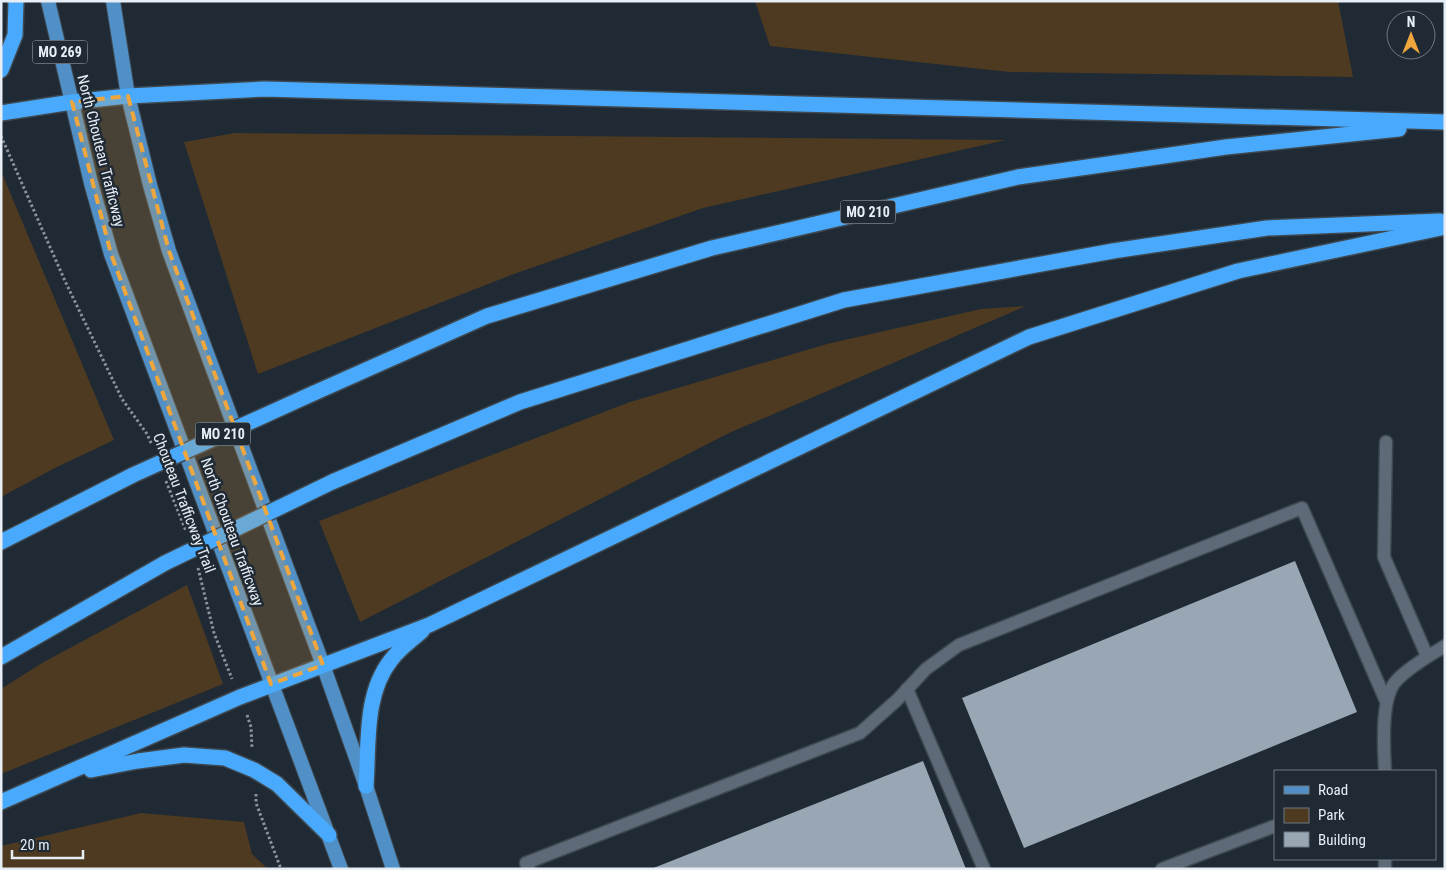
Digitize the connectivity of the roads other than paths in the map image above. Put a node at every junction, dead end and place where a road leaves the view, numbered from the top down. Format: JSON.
{"nodes":[{"id":1,"x":16,"y":1,"type":"edge"},
{"id":2,"x":48,"y":1,"type":"edge"},
{"id":3,"x":112,"y":1,"type":"edge"},
{"id":4,"x":1,"y":70,"type":"edge"},
{"id":5,"x":128,"y":96,"type":"junction"},
{"id":6,"x":72,"y":102,"type":"junction"},
{"id":7,"x":1,"y":113,"type":"edge"},
{"id":8,"x":1445,"y":123,"type":"edge"},
{"id":9,"x":1445,"y":221,"type":"edge"},
{"id":10,"x":1445,"y":227,"type":"edge"},
{"id":11,"x":1386,"y":442,"type":"dead end"},
{"id":12,"x":1,"y":542,"type":"edge"},
{"id":13,"x":429,"y":625,"type":"junction"},
{"id":14,"x":1445,"y":646,"type":"edge"},
{"id":15,"x":1427,"y":656,"type":"junction"},
{"id":16,"x":1,"y":657,"type":"edge"},
{"id":17,"x":322,"y":665,"type":"junction"},
{"id":18,"x":271,"y":684,"type":"junction"},
{"id":19,"x":907,"y":689,"type":"junction"},
{"id":20,"x":1386,"y":701,"type":"junction"},
{"id":21,"x":1385,"y":770,"type":"edge"},
{"id":22,"x":65,"y":775,"type":"junction"},
{"id":23,"x":366,"y":786,"type":"junction"},
{"id":24,"x":1,"y":802,"type":"edge"},
{"id":25,"x":1274,"y":826,"type":"edge"},
{"id":26,"x":329,"y":835,"type":"junction"},
{"id":27,"x":341,"y":869,"type":"edge"},
{"id":28,"x":392,"y":869,"type":"edge"},
{"id":29,"x":529,"y":869,"type":"edge"},
{"id":30,"x":984,"y":869,"type":"edge"},
{"id":31,"x":1162,"y":869,"type":"edge"}],
"edges":[{"from":1,"to":4,"type":"highway"},
{"from":2,"to":6,"type":"main road","name":"North Chouteau Trafficway","number":"MO 269"},
{"from":3,"to":5,"type":"main road"},
{"from":5,"to":6,"type":"highway"},
{"from":5,"to":8,"type":"highway"},
{"from":5,"to":17,"type":"main road"},
{"from":6,"to":7,"type":"highway"},
{"from":6,"to":18,"type":"main road","name":"North Chouteau Trafficway"},
{"from":8,"to":12,"type":"highway","number":"MO 210","bridge":true},
{"from":9,"to":16,"type":"highway","bridge":true},
{"from":10,"to":13,"type":"highway"},
{"from":11,"to":15,"type":"lane"},
{"from":13,"to":17,"type":"highway"},
{"from":13,"to":23,"type":"highway"},
{"from":14,"to":15,"type":"lane"},
{"from":15,"to":20,"type":"lane"},
{"from":17,"to":18,"type":"highway"},
{"from":17,"to":23,"type":"main road"},
{"from":18,"to":22,"type":"highway"},
{"from":18,"to":26,"type":"main road","name":"North Chouteau Trafficway"},
{"from":19,"to":20,"type":"lane"},
{"from":19,"to":29,"type":"lane"},
{"from":19,"to":30,"type":"lane"},
{"from":20,"to":21,"type":"lane"},
{"from":22,"to":24,"type":"highway"},
{"from":22,"to":26,"type":"highway"},
{"from":23,"to":28,"type":"main road"},
{"from":25,"to":31,"type":"lane"},
{"from":26,"to":27,"type":"main road","name":"North Chouteau Trafficway"}]}
